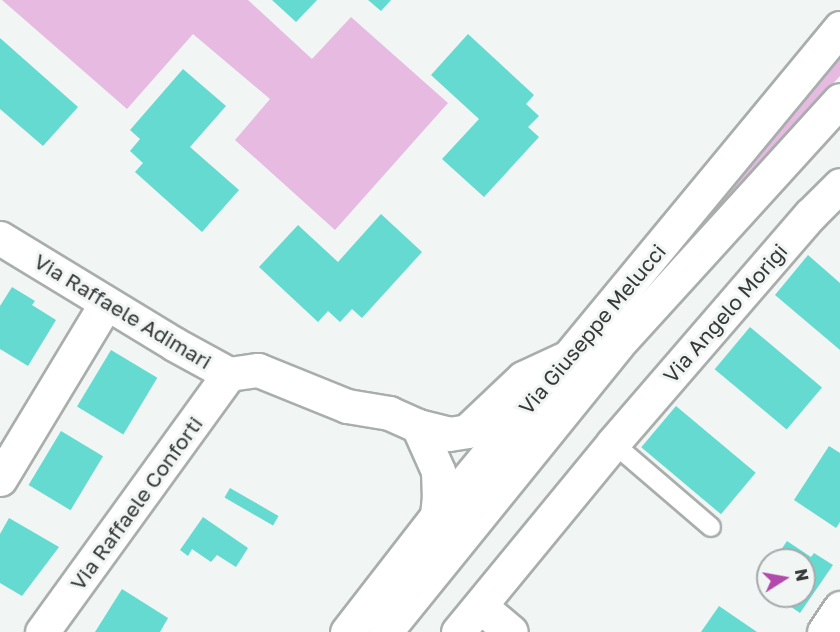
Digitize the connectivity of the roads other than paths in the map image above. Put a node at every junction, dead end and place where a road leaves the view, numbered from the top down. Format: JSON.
{"nodes":[{"id":1,"x":840,"y":28,"type":"edge"},
{"id":2,"x":840,"y":100,"type":"edge"},
{"id":3,"x":840,"y":185,"type":"edge"},
{"id":4,"x":0,"y":238,"type":"edge"},
{"id":5,"x":106,"y":303,"type":"junction"},
{"id":6,"x":566,"y":358,"type":"junction"},
{"id":7,"x":229,"y":374,"type":"junction"},
{"id":8,"x":418,"y":426,"type":"junction"},
{"id":9,"x":613,"y":443,"type":"junction"},
{"id":10,"x":0,"y":479,"type":"edge"},
{"id":11,"x":436,"y":516,"type":"junction"},
{"id":12,"x":711,"y":527,"type":"dead end"},
{"id":13,"x":480,"y":606,"type":"junction"},
{"id":14,"x":840,"y":608,"type":"edge"},
{"id":15,"x":42,"y":632,"type":"edge"},
{"id":16,"x":347,"y":632,"type":"edge"},
{"id":17,"x":384,"y":632,"type":"edge"},
{"id":18,"x":458,"y":632,"type":"edge"},
{"id":19,"x":511,"y":632,"type":"edge"},
{"id":20,"x":824,"y":632,"type":"edge"}],
"edges":[{"from":1,"to":6,"type":"street","name":"Via Giuseppe Melucci"},
{"from":2,"to":17,"type":"street","name":"Via Giuseppe Melucci"},
{"from":3,"to":9,"type":"street","name":"Via Angelo Morigi"},
{"from":4,"to":5,"type":"street","name":"Via Raffaele Adimari"},
{"from":5,"to":7,"type":"street","name":"Via Raffaele Adimari"},
{"from":5,"to":10,"type":"street"},
{"from":6,"to":8,"type":"street","name":"Via Raffaele Adimari"},
{"from":6,"to":11,"type":"street","name":"Via Giuseppe Melucci"},
{"from":7,"to":8,"type":"street","name":"Via Raffaele Adimari"},
{"from":7,"to":15,"type":"street","name":"Via Raffaele Conforti"},
{"from":8,"to":11,"type":"street"},
{"from":9,"to":12,"type":"lane"},
{"from":9,"to":13,"type":"street","name":"Via Angelo Morigi"},
{"from":11,"to":16,"type":"street","name":"Via Giuseppe Melucci"},
{"from":13,"to":18,"type":"street","name":"Via Angelo Morigi"},
{"from":13,"to":19,"type":"street"},
{"from":14,"to":20,"type":"street"}]}
